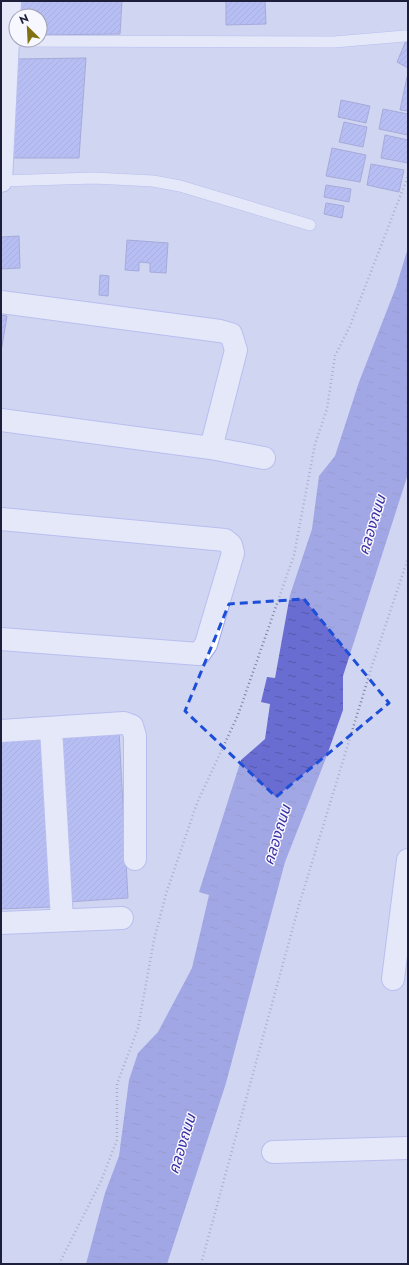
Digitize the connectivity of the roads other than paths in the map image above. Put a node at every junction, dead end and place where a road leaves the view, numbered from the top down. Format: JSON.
{"nodes":[{"id":1,"x":10,"y":1,"type":"edge"},
{"id":2,"x":405,"y":36,"type":"dead end"},
{"id":3,"x":7,"y":41,"type":"junction"},
{"id":4,"x":1,"y":181,"type":"edge"},
{"id":5,"x":310,"y":225,"type":"dead end"},
{"id":6,"x":1,"y":302,"type":"edge"},
{"id":7,"x":1,"y":420,"type":"edge"},
{"id":8,"x":211,"y":448,"type":"junction"},
{"id":9,"x":264,"y":458,"type":"dead end"},
{"id":10,"x":1,"y":519,"type":"edge"},
{"id":11,"x":1,"y":639,"type":"edge"},
{"id":12,"x":52,"y":728,"type":"junction"},
{"id":13,"x":1,"y":731,"type":"edge"},
{"id":14,"x":135,"y":859,"type":"dead end"},
{"id":15,"x":408,"y":860,"type":"edge"},
{"id":16,"x":122,"y":918,"type":"dead end"},
{"id":17,"x":62,"y":920,"type":"junction"},
{"id":18,"x":1,"y":923,"type":"edge"},
{"id":19,"x":393,"y":979,"type":"dead end"},
{"id":20,"x":408,"y":1148,"type":"edge"},
{"id":21,"x":273,"y":1152,"type":"dead end"}],
"edges":[{"from":1,"to":3,"type":"street"},
{"from":2,"to":3,"type":"lane"},
{"from":3,"to":4,"type":"street"},
{"from":4,"to":5,"type":"lane"},
{"from":6,"to":8,"type":"street"},
{"from":7,"to":8,"type":"street"},
{"from":8,"to":9,"type":"street"},
{"from":10,"to":11,"type":"street"},
{"from":12,"to":13,"type":"street"},
{"from":12,"to":14,"type":"street"},
{"from":12,"to":17,"type":"street"},
{"from":15,"to":19,"type":"street"},
{"from":16,"to":17,"type":"street"},
{"from":17,"to":18,"type":"street"},
{"from":20,"to":21,"type":"street"}]}
